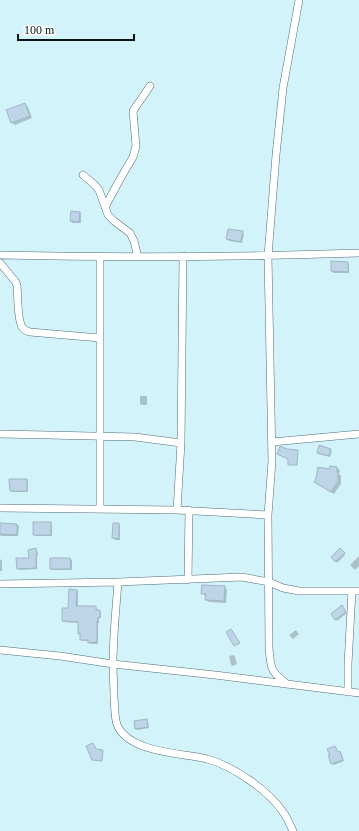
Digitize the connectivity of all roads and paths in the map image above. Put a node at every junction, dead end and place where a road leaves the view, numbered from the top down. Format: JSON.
{"nodes":[{"id":1,"x":299,"y":0,"type":"edge"},
{"id":2,"x":150,"y":86,"type":"dead end"},
{"id":3,"x":82,"y":175,"type":"dead end"},
{"id":4,"x":105,"y":207,"type":"junction"},
{"id":5,"x":359,"y":253,"type":"edge"},
{"id":6,"x":0,"y":255,"type":"edge"},
{"id":7,"x":138,"y":256,"type":"junction"},
{"id":8,"x":183,"y":256,"type":"junction"},
{"id":9,"x":268,"y":256,"type":"junction"},
{"id":10,"x":100,"y":257,"type":"junction"},
{"id":11,"x":0,"y":263,"type":"edge"},
{"id":12,"x":100,"y":338,"type":"junction"},
{"id":13,"x":0,"y":434,"type":"edge"},
{"id":14,"x":359,"y":434,"type":"edge"},
{"id":15,"x":100,"y":436,"type":"junction"},
{"id":16,"x":272,"y":442,"type":"junction"},
{"id":17,"x":181,"y":443,"type":"junction"},
{"id":18,"x":0,"y":508,"type":"edge"},
{"id":19,"x":100,"y":509,"type":"junction"},
{"id":20,"x":178,"y":510,"type":"junction"},
{"id":21,"x":189,"y":510,"type":"junction"},
{"id":22,"x":268,"y":515,"type":"junction"},
{"id":23,"x":188,"y":580,"type":"junction"},
{"id":24,"x":118,"y":582,"type":"junction"},
{"id":25,"x":269,"y":582,"type":"junction"},
{"id":26,"x":0,"y":584,"type":"edge"},
{"id":27,"x":355,"y":591,"type":"edge"},
{"id":28,"x":0,"y":650,"type":"edge"},
{"id":29,"x":113,"y":664,"type":"junction"},
{"id":30,"x":287,"y":684,"type":"junction"},
{"id":31,"x":348,"y":692,"type":"junction"},
{"id":32,"x":359,"y":693,"type":"edge"},
{"id":33,"x":293,"y":831,"type":"edge"}],
"edges":[{"from":1,"to":9,"type":"street"},
{"from":2,"to":4,"type":"street"},
{"from":3,"to":4,"type":"street"},
{"from":4,"to":7,"type":"street"},
{"from":5,"to":9,"type":"street"},
{"from":6,"to":10,"type":"street"},
{"from":7,"to":8,"type":"street"},
{"from":7,"to":10,"type":"street"},
{"from":8,"to":9,"type":"street"},
{"from":8,"to":17,"type":"street"},
{"from":9,"to":16,"type":"street"},
{"from":10,"to":12,"type":"street"},
{"from":11,"to":12,"type":"street"},
{"from":12,"to":15,"type":"street"},
{"from":13,"to":15,"type":"street"},
{"from":14,"to":16,"type":"street"},
{"from":15,"to":17,"type":"street"},
{"from":15,"to":19,"type":"street"},
{"from":16,"to":22,"type":"street"},
{"from":17,"to":20,"type":"street"},
{"from":18,"to":19,"type":"street"},
{"from":19,"to":20,"type":"street"},
{"from":20,"to":21,"type":"street"},
{"from":21,"to":22,"type":"street"},
{"from":21,"to":23,"type":"street"},
{"from":22,"to":25,"type":"street"},
{"from":23,"to":24,"type":"street"},
{"from":23,"to":25,"type":"street"},
{"from":24,"to":26,"type":"street"},
{"from":24,"to":29,"type":"street"},
{"from":25,"to":27,"type":"street"},
{"from":25,"to":30,"type":"street"},
{"from":27,"to":31,"type":"street"},
{"from":28,"to":29,"type":"street"},
{"from":29,"to":30,"type":"street"},
{"from":29,"to":33,"type":"street"},
{"from":30,"to":31,"type":"street"},
{"from":31,"to":32,"type":"street"}]}
